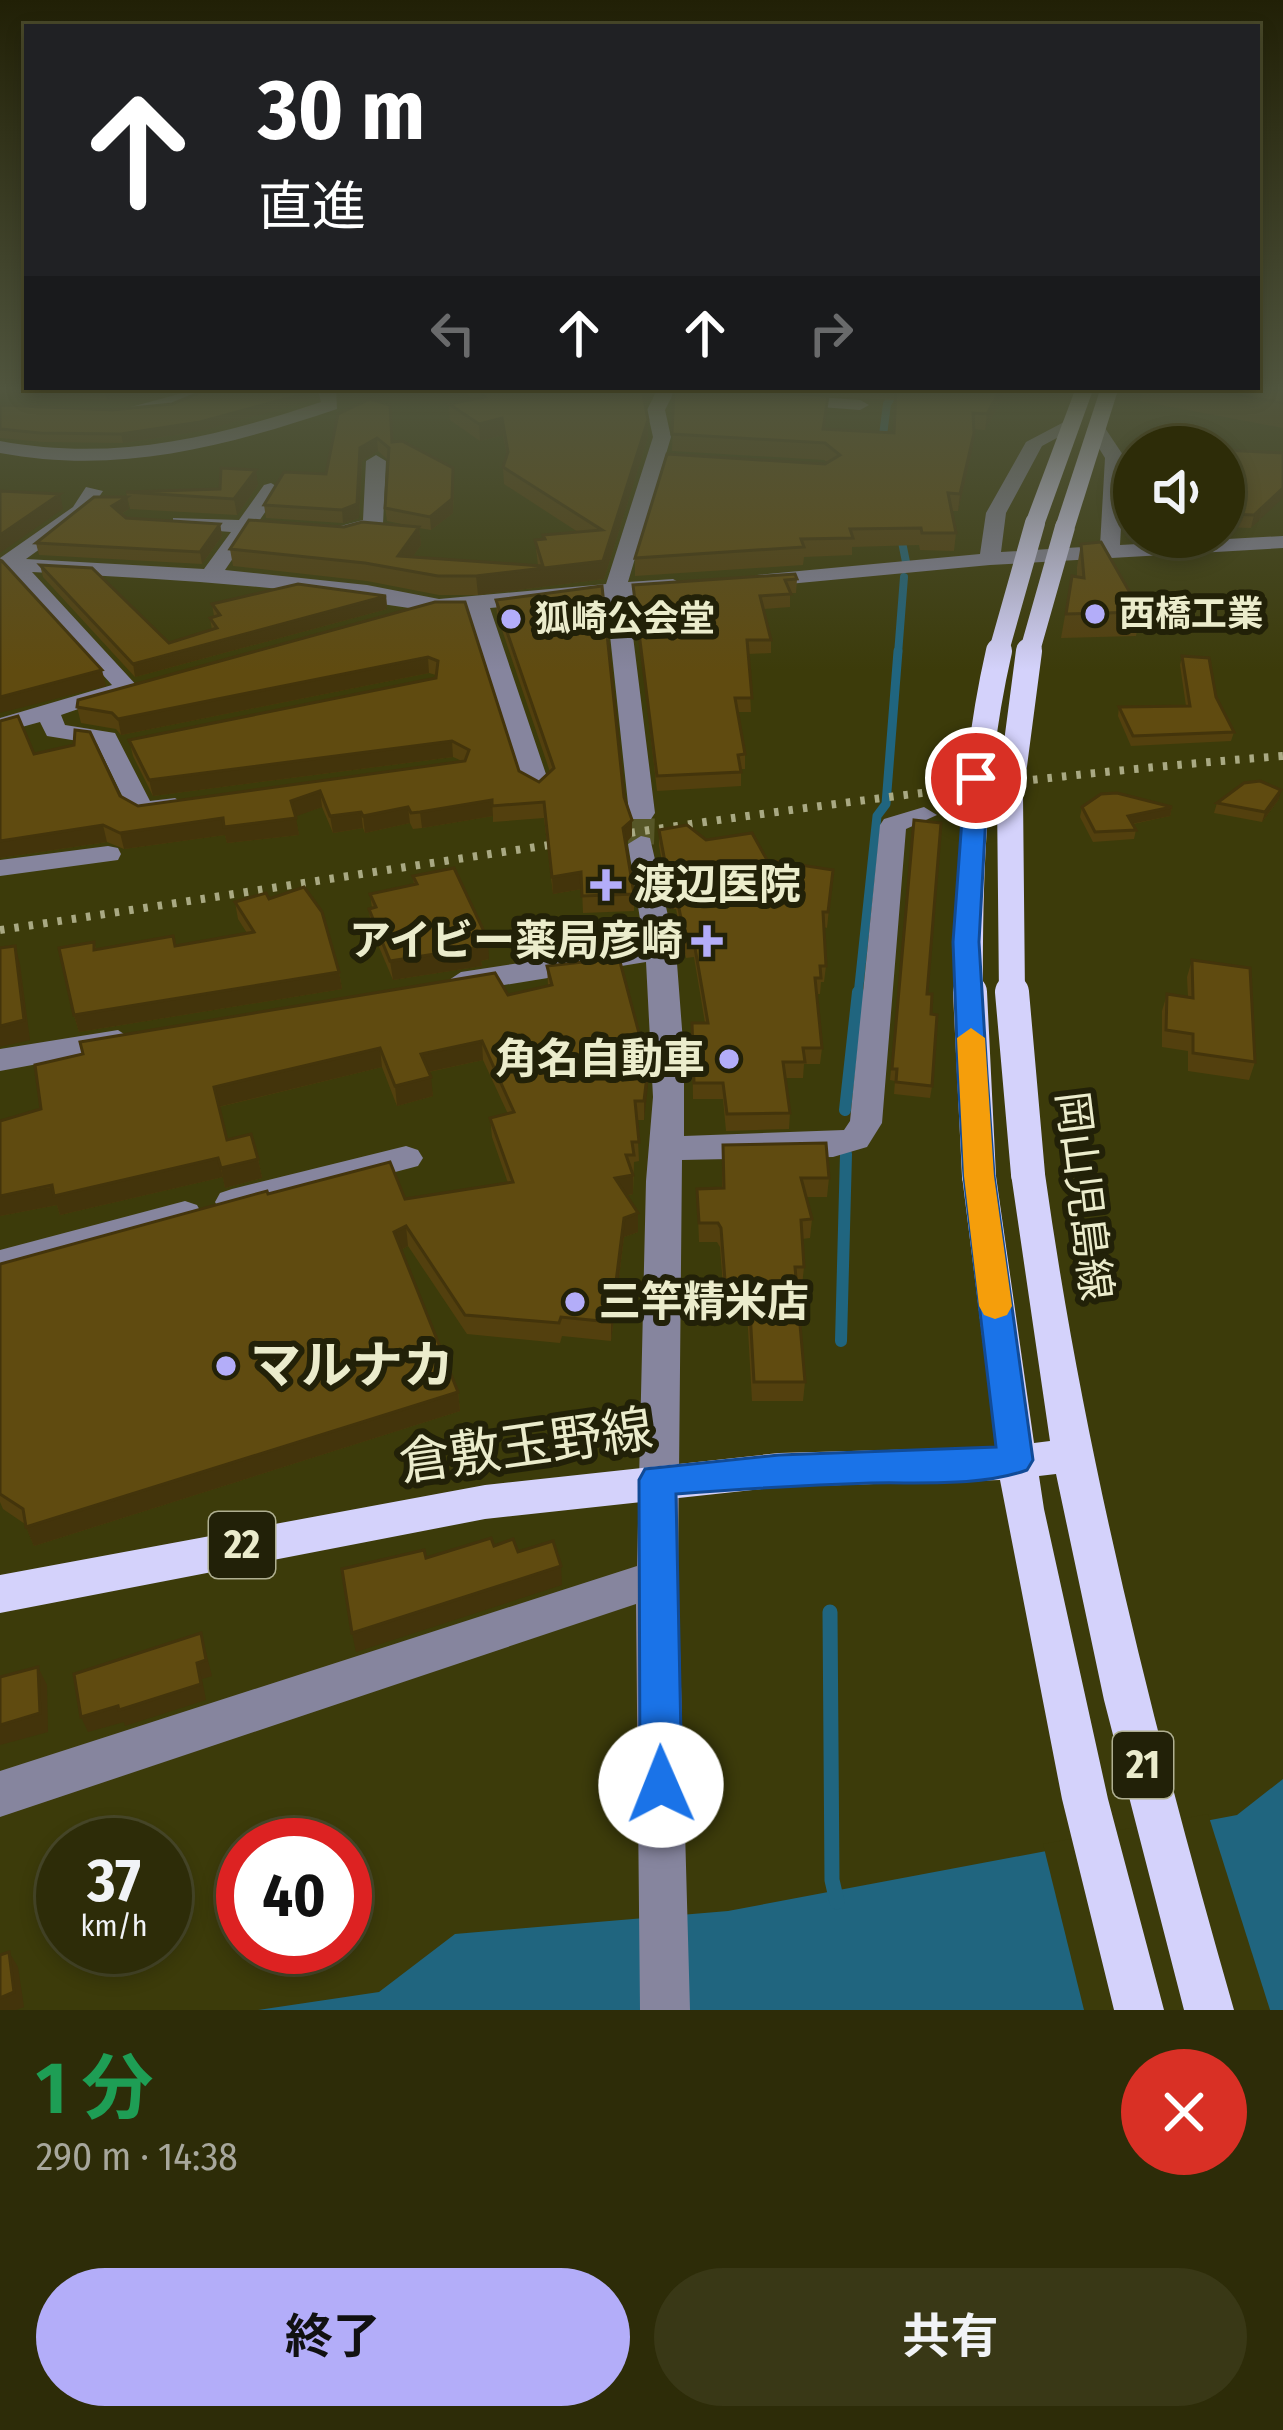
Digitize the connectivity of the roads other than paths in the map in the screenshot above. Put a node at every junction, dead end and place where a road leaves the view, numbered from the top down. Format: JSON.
{"nodes":[{"id":1,"x":375,"y":484,"type":"edge"},
{"id":2,"x":649,"y":484,"type":"edge"},
{"id":3,"x":1011,"y":484,"type":"edge"},
{"id":4,"x":1049,"y":484,"type":"edge"},
{"id":5,"x":1078,"y":484,"type":"edge"},
{"id":6,"x":1110,"y":484,"type":"edge"},
{"id":7,"x":271,"y":489,"type":"edge"},
{"id":8,"x":93,"y":491,"type":"dead end"},
{"id":9,"x":152,"y":520,"type":"edge"},
{"id":10,"x":244,"y":527,"type":"junction"},
{"id":11,"x":361,"y":528,"type":"junction"},
{"id":12,"x":401,"y":534,"type":"edge"},
{"id":13,"x":1283,"y":542,"type":"edge"},
{"id":14,"x":1110,"y":555,"type":"junction"},
{"id":15,"x":990,"y":559,"type":"junction"},
{"id":16,"x":7,"y":566,"type":"edge"},
{"id":17,"x":210,"y":576,"type":"junction"},
{"id":18,"x":616,"y":588,"type":"junction"},
{"id":19,"x":439,"y":606,"type":"junction"},
{"id":20,"x":478,"y":606,"type":"junction"},
{"id":21,"x":394,"y":618,"type":"edge"},
{"id":22,"x":47,"y":711,"type":"junction"},
{"id":23,"x":3,"y":720,"type":"edge"},
{"id":24,"x":537,"y":786,"type":"edge"},
{"id":25,"x":208,"y":802,"type":"edge"},
{"id":26,"x":642,"y":813,"type":"tunnel mouth"},
{"id":27,"x":924,"y":815,"type":"dead end"},
{"id":28,"x":641,"y":844,"type":"tunnel mouth"},
{"id":29,"x":108,"y":854,"type":"dead end"},
{"id":30,"x":0,"y":868,"type":"edge"},
{"id":31,"x":662,"y":950,"type":"junction"},
{"id":32,"x":425,"y":987,"type":"edge"},
{"id":33,"x":148,"y":1035,"type":"edge"},
{"id":34,"x":0,"y":1060,"type":"edge"},
{"id":35,"x":668,"y":1148,"type":"junction"},
{"id":36,"x":406,"y":1158,"type":"dead end"},
{"id":37,"x":0,"y":1264,"type":"edge"},
{"id":38,"x":1072,"y":1456,"type":"junction"},
{"id":39,"x":1015,"y":1460,"type":"junction"},
{"id":40,"x":657,"y":1480,"type":"junction"},
{"id":41,"x":658,"y":1592,"type":"junction"},
{"id":42,"x":0,"y":1594,"type":"edge"},
{"id":43,"x":0,"y":1794,"type":"edge"},
{"id":44,"x":665,"y":2010,"type":"edge"},
{"id":45,"x":1139,"y":2010,"type":"edge"},
{"id":46,"x":1209,"y":2010,"type":"edge"}],
"edges":[{"from":1,"to":11,"type":"street"},
{"from":2,"to":18,"type":"street"},
{"from":3,"to":15,"type":"street"},
{"from":4,"to":39,"type":"main road","number":"21","bridge":true},
{"from":5,"to":38,"type":"main road","name":"岡山児島線","number":"21","bridge":true},
{"from":6,"to":14,"type":"street"},
{"from":7,"to":10,"type":"street"},
{"from":8,"to":16,"type":"street"},
{"from":9,"to":10,"type":"street"},
{"from":10,"to":11,"type":"street"},
{"from":10,"to":17,"type":"street"},
{"from":11,"to":12,"type":"street"},
{"from":13,"to":14,"type":"street"},
{"from":14,"to":15,"type":"street"},
{"from":15,"to":18,"type":"street"},
{"from":16,"to":17,"type":"street"},
{"from":16,"to":22,"type":"street"},
{"from":17,"to":19,"type":"street"},
{"from":18,"to":20,"type":"street"},
{"from":18,"to":26,"type":"street"},
{"from":19,"to":20,"type":"street"},
{"from":19,"to":21,"type":"street"},
{"from":20,"to":24,"type":"street"},
{"from":22,"to":23,"type":"street"},
{"from":22,"to":25,"type":"street"},
{"from":27,"to":35,"type":"street"},
{"from":28,"to":31,"type":"street"},
{"from":29,"to":30,"type":"street"},
{"from":31,"to":32,"type":"street"},
{"from":31,"to":35,"type":"street"},
{"from":33,"to":34,"type":"street"},
{"from":35,"to":40,"type":"street"},
{"from":36,"to":37,"type":"street"},
{"from":38,"to":39,"type":"main road","name":"倉敷玉野線","number":"22"},
{"from":38,"to":46,"type":"main road","name":"岡山児島線","number":"21"},
{"from":39,"to":40,"type":"main road","name":"倉敷玉野線","number":"22"},
{"from":39,"to":45,"type":"main road","number":"21"},
{"from":40,"to":41,"type":"street"},
{"from":40,"to":42,"type":"main road","name":"倉敷玉野線","number":"22"},
{"from":41,"to":43,"type":"street"},
{"from":41,"to":44,"type":"street"}]}
